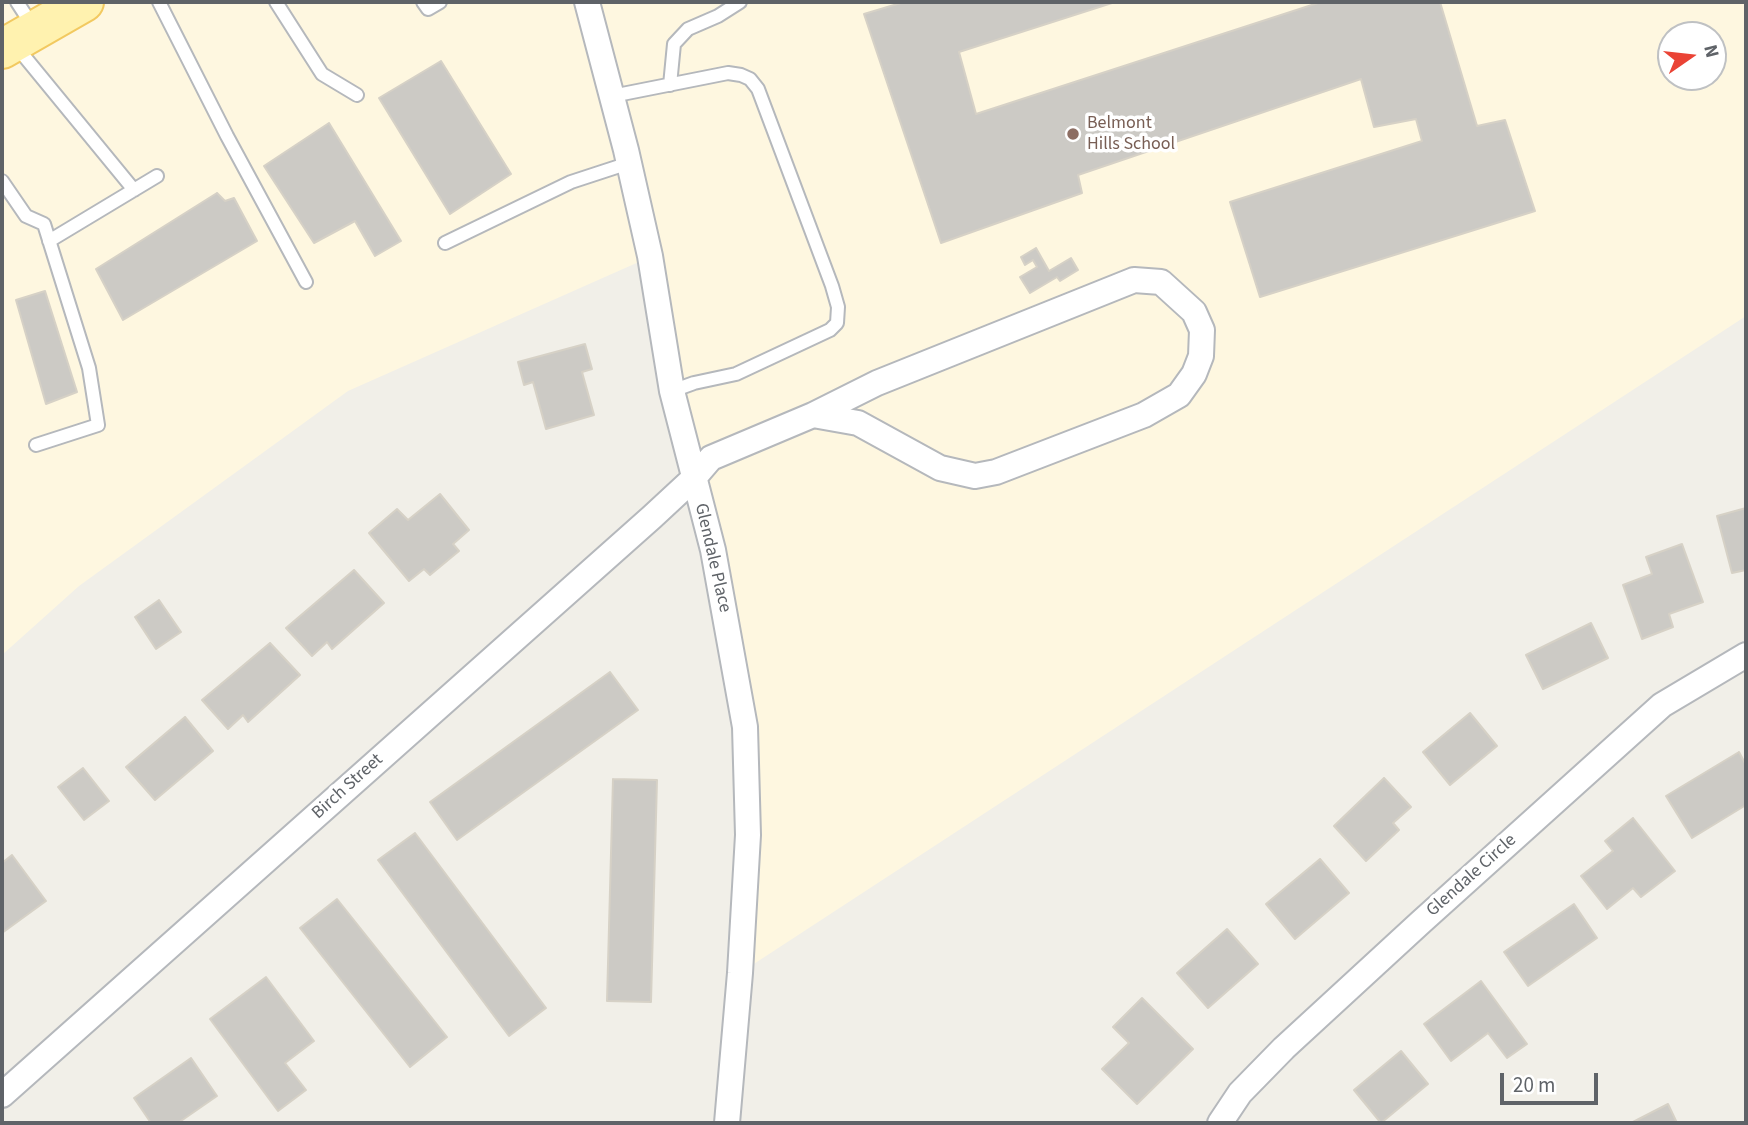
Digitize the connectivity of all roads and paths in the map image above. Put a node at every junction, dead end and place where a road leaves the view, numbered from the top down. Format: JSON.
{"nodes":[{"id":1,"x":84,"y":2,"type":"edge"},
{"id":2,"x":159,"y":2,"type":"edge"},
{"id":3,"x":276,"y":2,"type":"edge"},
{"id":4,"x":423,"y":2,"type":"edge"},
{"id":5,"x":440,"y":2,"type":"edge"},
{"id":6,"x":587,"y":2,"type":"edge"},
{"id":7,"x":740,"y":2,"type":"edge"},
{"id":8,"x":17,"y":31,"type":"edge"},
{"id":9,"x":670,"y":85,"type":"junction"},
{"id":10,"x":357,"y":95,"type":"dead end"},
{"id":11,"x":612,"y":96,"type":"junction"},
{"id":12,"x":629,"y":163,"type":"junction"},
{"id":13,"x":158,"y":176,"type":"dead end"},
{"id":14,"x":2,"y":181,"type":"edge"},
{"id":15,"x":134,"y":190,"type":"junction"},
{"id":16,"x":49,"y":241,"type":"junction"},
{"id":17,"x":445,"y":243,"type":"dead end"},
{"id":18,"x":306,"y":282,"type":"dead end"},
{"id":19,"x":672,"y":391,"type":"junction"},
{"id":20,"x":813,"y":415,"type":"junction"},
{"id":21,"x":36,"y":445,"type":"dead end"},
{"id":22,"x":693,"y":479,"type":"junction"},
{"id":23,"x":1746,"y":655,"type":"edge"},
{"id":24,"x":2,"y":1095,"type":"edge"},
{"id":25,"x":727,"y":1123,"type":"edge"},
{"id":26,"x":1220,"y":1123,"type":"edge"}],
"edges":[{"from":1,"to":8,"type":"main road"},
{"from":2,"to":18,"type":"lane"},
{"from":3,"to":10,"type":"lane"},
{"from":4,"to":5,"type":"lane"},
{"from":6,"to":11,"type":"street","name":"Glendale Place"},
{"from":7,"to":9,"type":"lane"},
{"from":8,"to":15,"type":"lane"},
{"from":9,"to":11,"type":"lane"},
{"from":9,"to":19,"type":"lane"},
{"from":11,"to":12,"type":"street","name":"Glendale Place"},
{"from":12,"to":17,"type":"lane"},
{"from":12,"to":19,"type":"street","name":"Glendale Place"},
{"from":13,"to":15,"type":"lane"},
{"from":14,"to":16,"type":"lane"},
{"from":15,"to":16,"type":"lane"},
{"from":16,"to":21,"type":"lane"},
{"from":19,"to":22,"type":"street","name":"Glendale Place"},
{"from":20,"to":20,"type":"street","name":"Birch Street"},
{"from":20,"to":22,"type":"street","name":"Birch Street"},
{"from":22,"to":24,"type":"street","name":"Birch Street"},
{"from":22,"to":25,"type":"street","name":"Glendale Place"},
{"from":23,"to":26,"type":"street","name":"Glendale Circle"}]}
